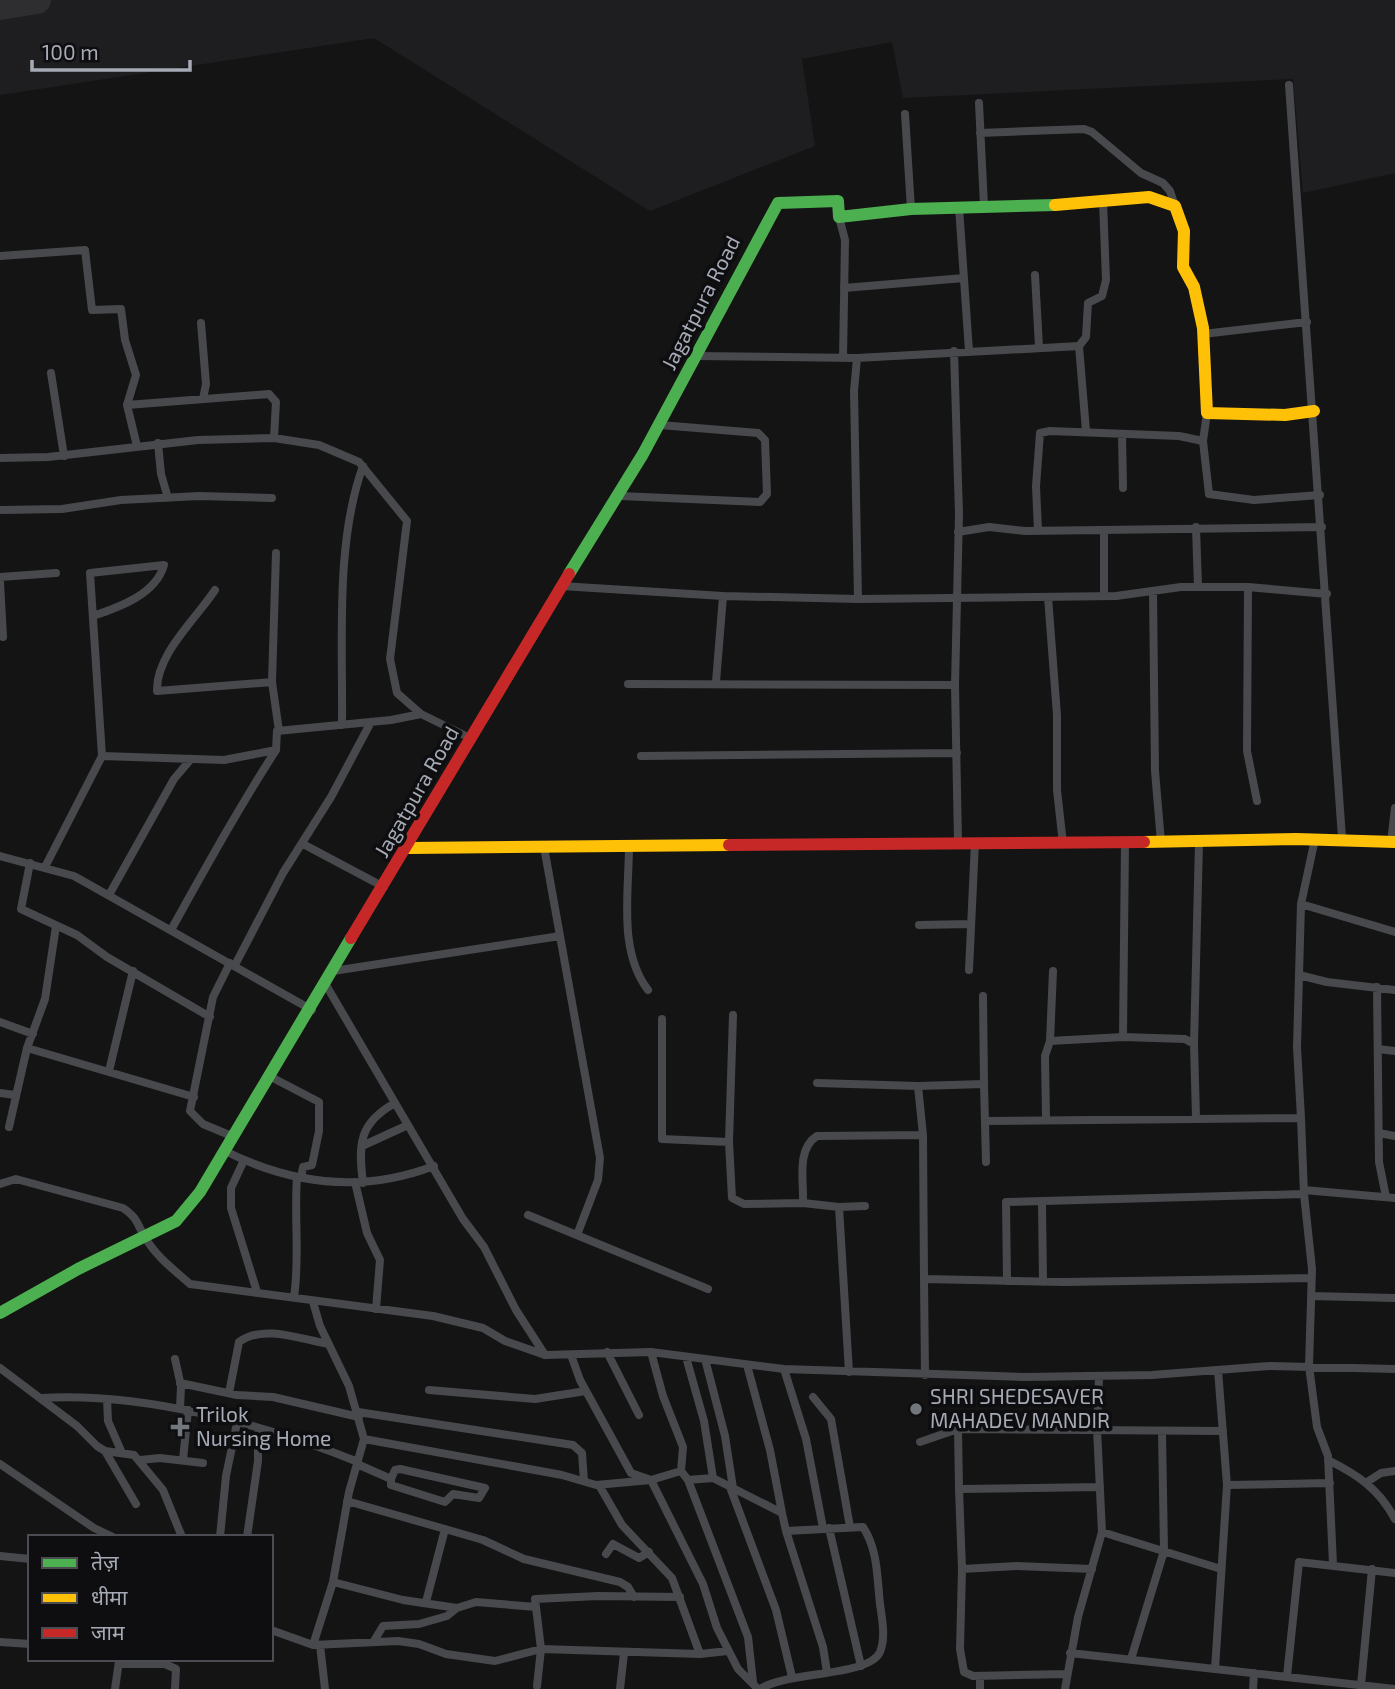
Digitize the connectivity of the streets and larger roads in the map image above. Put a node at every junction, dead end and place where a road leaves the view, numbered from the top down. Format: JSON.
{"nodes":[{"id":1,"x":1289,"y":85,"type":"dead end"},
{"id":2,"x":979,"y":103,"type":"dead end"},
{"id":3,"x":905,"y":114,"type":"dead end"},
{"id":4,"x":980,"y":133,"type":"junction"},
{"id":5,"x":1103,"y":201,"type":"junction"},
{"id":6,"x":984,"y":206,"type":"junction"},
{"id":7,"x":1175,"y":206,"type":"junction"},
{"id":8,"x":959,"y":207,"type":"junction"},
{"id":9,"x":911,"y":209,"type":"junction"},
{"id":10,"x":839,"y":217,"type":"junction"},
{"id":11,"x":0,"y":254,"type":"edge"},
{"id":12,"x":1035,"y":275,"type":"dead end"},
{"id":13,"x":964,"y":278,"type":"junction"},
{"id":14,"x":844,"y":288,"type":"junction"},
{"id":15,"x":1307,"y":322,"type":"junction"},
{"id":16,"x":201,"y":323,"type":"dead end"},
{"id":17,"x":1203,"y":334,"type":"junction"},
{"id":18,"x":1079,"y":346,"type":"junction"},
{"id":19,"x":1038,"y":347,"type":"junction"},
{"id":20,"x":954,"y":351,"type":"junction"},
{"id":21,"x":969,"y":351,"type":"junction"},
{"id":22,"x":695,"y":356,"type":"junction"},
{"id":23,"x":843,"y":358,"type":"junction"},
{"id":24,"x":856,"y":358,"type":"junction"},
{"id":25,"x":51,"y":373,"type":"dead end"},
{"id":26,"x":203,"y":399,"type":"junction"},
{"id":27,"x":127,"y":405,"type":"junction"},
{"id":28,"x":1314,"y":411,"type":"junction"},
{"id":29,"x":1207,"y":413,"type":"junction"},
{"id":30,"x":660,"y":425,"type":"junction"},
{"id":31,"x":1086,"y":431,"type":"junction"},
{"id":32,"x":1122,"y":434,"type":"junction"},
{"id":33,"x":274,"y":438,"type":"junction"},
{"id":34,"x":1203,"y":441,"type":"junction"},
{"id":35,"x":158,"y":443,"type":"junction"},
{"id":36,"x":137,"y":446,"type":"junction"},
{"id":37,"x":64,"y":456,"type":"junction"},
{"id":38,"x":0,"y":458,"type":"edge"},
{"id":39,"x":363,"y":466,"type":"junction"},
{"id":40,"x":1122,"y":488,"type":"dead end"},
{"id":41,"x":1320,"y":495,"type":"junction"},
{"id":42,"x":620,"y":496,"type":"junction"},
{"id":43,"x":168,"y":498,"type":"junction"},
{"id":44,"x":272,"y":498,"type":"dead end"},
{"id":45,"x":0,"y":510,"type":"edge"},
{"id":46,"x":1196,"y":527,"type":"junction"},
{"id":47,"x":1322,"y":527,"type":"junction"},
{"id":48,"x":1104,"y":530,"type":"junction"},
{"id":49,"x":1038,"y":531,"type":"junction"},
{"id":50,"x":958,"y":532,"type":"junction"},
{"id":51,"x":276,"y":553,"type":"dead end"},
{"id":52,"x":56,"y":573,"type":"dead end"},
{"id":53,"x":0,"y":577,"type":"edge"},
{"id":54,"x":0,"y":582,"type":"edge"},
{"id":55,"x":561,"y":586,"type":"junction"},
{"id":56,"x":1198,"y":587,"type":"junction"},
{"id":57,"x":1248,"y":587,"type":"junction"},
{"id":58,"x":215,"y":590,"type":"dead end"},
{"id":59,"x":1153,"y":591,"type":"junction"},
{"id":60,"x":1326,"y":594,"type":"junction"},
{"id":61,"x":723,"y":596,"type":"junction"},
{"id":62,"x":1104,"y":596,"type":"junction"},
{"id":63,"x":1048,"y":597,"type":"junction"},
{"id":64,"x":858,"y":599,"type":"junction"},
{"id":65,"x":957,"y":599,"type":"junction"},
{"id":66,"x":93,"y":616,"type":"junction"},
{"id":67,"x":3,"y":637,"type":"dead end"},
{"id":68,"x":272,"y":682,"type":"junction"},
{"id":69,"x":716,"y":682,"type":"junction"},
{"id":70,"x":628,"y":684,"type":"dead end"},
{"id":71,"x":955,"y":685,"type":"junction"},
{"id":72,"x":421,"y":714,"type":"junction"},
{"id":73,"x":371,"y":722,"type":"junction"},
{"id":74,"x":342,"y":725,"type":"junction"},
{"id":75,"x":279,"y":731,"type":"junction"},
{"id":76,"x":470,"y":738,"type":"junction"},
{"id":77,"x":276,"y":750,"type":"junction"},
{"id":78,"x":957,"y":753,"type":"junction"},
{"id":79,"x":102,"y":756,"type":"junction"},
{"id":80,"x":641,"y":756,"type":"dead end"},
{"id":81,"x":191,"y":759,"type":"junction"},
{"id":82,"x":1257,"y":801,"type":"dead end"},
{"id":83,"x":1395,"y":808,"type":"edge"},
{"id":84,"x":1342,"y":838,"type":"junction"},
{"id":85,"x":1315,"y":839,"type":"junction"},
{"id":86,"x":958,"y":842,"type":"junction"},
{"id":87,"x":975,"y":842,"type":"junction"},
{"id":88,"x":1161,"y":842,"type":"junction"},
{"id":89,"x":1199,"y":842,"type":"junction"},
{"id":90,"x":1393,"y":842,"type":"edge"},
{"id":91,"x":1125,"y":843,"type":"junction"},
{"id":92,"x":303,"y":844,"type":"junction"},
{"id":93,"x":1062,"y":844,"type":"junction"},
{"id":94,"x":629,"y":845,"type":"junction"},
{"id":95,"x":544,"y":847,"type":"junction"},
{"id":96,"x":408,"y":848,"type":"junction"},
{"id":97,"x":0,"y":856,"type":"edge"},
{"id":98,"x":30,"y":863,"type":"junction"},
{"id":99,"x":45,"y":867,"type":"junction"},
{"id":100,"x":384,"y":887,"type":"junction"},
{"id":101,"x":108,"y":895,"type":"junction"},
{"id":102,"x":1301,"y":904,"type":"junction"},
{"id":103,"x":971,"y":924,"type":"junction"},
{"id":104,"x":919,"y":925,"type":"dead end"},
{"id":105,"x":57,"y":926,"type":"junction"},
{"id":106,"x":171,"y":930,"type":"junction"},
{"id":107,"x":1395,"y":932,"type":"edge"},
{"id":108,"x":560,"y":936,"type":"junction"},
{"id":109,"x":232,"y":964,"type":"junction"},
{"id":110,"x":969,"y":970,"type":"dead end"},
{"id":111,"x":133,"y":971,"type":"junction"},
{"id":112,"x":333,"y":971,"type":"junction"},
{"id":113,"x":1053,"y":971,"type":"dead end"},
{"id":114,"x":1299,"y":975,"type":"junction"},
{"id":115,"x":326,"y":985,"type":"junction"},
{"id":116,"x":1377,"y":987,"type":"junction"},
{"id":117,"x":648,"y":990,"type":"dead end"},
{"id":118,"x":1395,"y":990,"type":"edge"},
{"id":119,"x":983,"y":996,"type":"dead end"},
{"id":120,"x":312,"y":1010,"type":"junction"},
{"id":121,"x":733,"y":1015,"type":"dead end"},
{"id":122,"x":210,"y":1017,"type":"junction"},
{"id":123,"x":662,"y":1019,"type":"dead end"},
{"id":124,"x":0,"y":1022,"type":"edge"},
{"id":125,"x":33,"y":1034,"type":"junction"},
{"id":126,"x":1123,"y":1037,"type":"junction"},
{"id":127,"x":1050,"y":1041,"type":"junction"},
{"id":128,"x":1194,"y":1044,"type":"junction"},
{"id":129,"x":27,"y":1048,"type":"junction"},
{"id":130,"x":1378,"y":1049,"type":"junction"},
{"id":131,"x":1395,"y":1051,"type":"edge"},
{"id":132,"x":109,"y":1070,"type":"junction"},
{"id":133,"x":271,"y":1077,"type":"junction"},
{"id":134,"x":817,"y":1083,"type":"dead end"},
{"id":135,"x":984,"y":1084,"type":"junction"},
{"id":136,"x":918,"y":1086,"type":"junction"},
{"id":137,"x":0,"y":1093,"type":"edge"},
{"id":138,"x":16,"y":1095,"type":"junction"},
{"id":139,"x":194,"y":1097,"type":"junction"},
{"id":140,"x":395,"y":1103,"type":"junction"},
{"id":141,"x":1196,"y":1118,"type":"junction"},
{"id":142,"x":1301,"y":1118,"type":"junction"},
{"id":143,"x":1046,"y":1119,"type":"junction"},
{"id":144,"x":985,"y":1121,"type":"junction"},
{"id":145,"x":408,"y":1125,"type":"junction"},
{"id":146,"x":9,"y":1128,"type":"dead end"},
{"id":147,"x":1379,"y":1133,"type":"junction"},
{"id":148,"x":923,"y":1135,"type":"junction"},
{"id":149,"x":1395,"y":1136,"type":"edge"},
{"id":150,"x":234,"y":1137,"type":"junction"},
{"id":151,"x":729,"y":1142,"type":"junction"},
{"id":152,"x":362,"y":1146,"type":"junction"},
{"id":153,"x":225,"y":1151,"type":"junction"},
{"id":154,"x":244,"y":1160,"type":"junction"},
{"id":155,"x":986,"y":1162,"type":"dead end"},
{"id":156,"x":434,"y":1166,"type":"junction"},
{"id":157,"x":299,"y":1178,"type":"junction"},
{"id":158,"x":359,"y":1183,"type":"junction"},
{"id":159,"x":0,"y":1184,"type":"edge"},
{"id":160,"x":1304,"y":1192,"type":"junction"},
{"id":161,"x":1390,"y":1197,"type":"edge"},
{"id":162,"x":803,"y":1203,"type":"junction"},
{"id":163,"x":1042,"y":1203,"type":"junction"},
{"id":164,"x":864,"y":1206,"type":"dead end"},
{"id":165,"x":839,"y":1207,"type":"junction"},
{"id":166,"x":528,"y":1215,"type":"dead end"},
{"id":167,"x":577,"y":1235,"type":"junction"},
{"id":168,"x":145,"y":1238,"type":"junction"},
{"id":169,"x":1311,"y":1278,"type":"junction"},
{"id":170,"x":924,"y":1279,"type":"junction"},
{"id":171,"x":1007,"y":1281,"type":"junction"},
{"id":172,"x":1043,"y":1282,"type":"junction"},
{"id":173,"x":708,"y":1289,"type":"dead end"},
{"id":174,"x":257,"y":1292,"type":"junction"},
{"id":175,"x":1311,"y":1296,"type":"junction"},
{"id":176,"x":294,"y":1297,"type":"junction"},
{"id":177,"x":1395,"y":1298,"type":"edge"},
{"id":178,"x":313,"y":1302,"type":"junction"},
{"id":179,"x":376,"y":1309,"type":"junction"},
{"id":180,"x":0,"y":1314,"type":"edge"},
{"id":181,"x":328,"y":1344,"type":"junction"},
{"id":182,"x":607,"y":1352,"type":"junction"},
{"id":183,"x":651,"y":1352,"type":"junction"},
{"id":184,"x":545,"y":1355,"type":"junction"},
{"id":185,"x":571,"y":1355,"type":"junction"},
{"id":186,"x":686,"y":1357,"type":"junction"},
{"id":187,"x":176,"y":1359,"type":"dead end"},
{"id":188,"x":705,"y":1359,"type":"junction"},
{"id":189,"x":747,"y":1365,"type":"junction"},
{"id":190,"x":1309,"y":1366,"type":"junction"},
{"id":191,"x":0,"y":1368,"type":"edge"},
{"id":192,"x":1395,"y":1369,"type":"edge"},
{"id":193,"x":784,"y":1370,"type":"junction"},
{"id":194,"x":1218,"y":1370,"type":"junction"},
{"id":195,"x":849,"y":1372,"type":"junction"},
{"id":196,"x":925,"y":1375,"type":"junction"},
{"id":197,"x":1099,"y":1377,"type":"junction"},
{"id":198,"x":180,"y":1383,"type":"junction"},
{"id":199,"x":429,"y":1390,"type":"dead end"},
{"id":200,"x":586,"y":1391,"type":"junction"},
{"id":201,"x":229,"y":1393,"type":"junction"},
{"id":202,"x":813,"y":1397,"type":"dead end"},
{"id":203,"x":41,"y":1398,"type":"junction"},
{"id":204,"x":107,"y":1399,"type":"junction"},
{"id":205,"x":184,"y":1410,"type":"junction"},
{"id":206,"x":358,"y":1415,"type":"junction"},
{"id":207,"x":639,"y":1415,"type":"dead end"},
{"id":208,"x":237,"y":1423,"type":"junction"},
{"id":209,"x":258,"y":1429,"type":"junction"},
{"id":210,"x":958,"y":1429,"type":"junction"},
{"id":211,"x":1097,"y":1429,"type":"junction"},
{"id":212,"x":1223,"y":1431,"type":"junction"},
{"id":213,"x":1162,"y":1432,"type":"junction"},
{"id":214,"x":364,"y":1439,"type":"junction"},
{"id":215,"x":920,"y":1442,"type":"dead end"},
{"id":216,"x":105,"y":1451,"type":"junction"},
{"id":217,"x":122,"y":1453,"type":"junction"},
{"id":218,"x":140,"y":1460,"type":"junction"},
{"id":219,"x":183,"y":1460,"type":"junction"},
{"id":220,"x":1328,"y":1460,"type":"junction"},
{"id":221,"x":203,"y":1462,"type":"dead end"},
{"id":222,"x":358,"y":1463,"type":"junction"},
{"id":223,"x":0,"y":1464,"type":"edge"},
{"id":224,"x":681,"y":1471,"type":"junction"},
{"id":225,"x":1395,"y":1471,"type":"edge"},
{"id":226,"x":713,"y":1478,"type":"junction"},
{"id":227,"x":391,"y":1479,"type":"junction"},
{"id":228,"x":651,"y":1480,"type":"junction"},
{"id":229,"x":688,"y":1480,"type":"junction"},
{"id":230,"x":584,"y":1481,"type":"junction"},
{"id":231,"x":1367,"y":1482,"type":"junction"},
{"id":232,"x":1330,"y":1483,"type":"junction"},
{"id":233,"x":599,"y":1485,"type":"junction"},
{"id":234,"x":1227,"y":1485,"type":"junction"},
{"id":235,"x":731,"y":1487,"type":"junction"},
{"id":236,"x":1100,"y":1487,"type":"junction"},
{"id":237,"x":959,"y":1489,"type":"junction"},
{"id":238,"x":347,"y":1501,"type":"junction"},
{"id":239,"x":136,"y":1504,"type":"dead end"},
{"id":240,"x":782,"y":1513,"type":"junction"},
{"id":241,"x":1395,"y":1519,"type":"edge"},
{"id":242,"x":850,"y":1527,"type":"junction"},
{"id":243,"x":826,"y":1528,"type":"junction"},
{"id":244,"x":445,"y":1529,"type":"junction"},
{"id":245,"x":786,"y":1531,"type":"junction"},
{"id":246,"x":1102,"y":1532,"type":"junction"},
{"id":247,"x":109,"y":1535,"type":"edge"},
{"id":248,"x":181,"y":1535,"type":"edge"},
{"id":249,"x":220,"y":1535,"type":"edge"},
{"id":250,"x":247,"y":1535,"type":"edge"},
{"id":251,"x":1164,"y":1551,"type":"junction"},
{"id":252,"x":649,"y":1552,"type":"junction"},
{"id":253,"x":606,"y":1554,"type":"dead end"},
{"id":254,"x":0,"y":1556,"type":"edge"},
{"id":255,"x":28,"y":1559,"type":"edge"},
{"id":256,"x":1333,"y":1564,"type":"junction"},
{"id":257,"x":962,"y":1569,"type":"junction"},
{"id":258,"x":1092,"y":1569,"type":"junction"},
{"id":259,"x":1221,"y":1569,"type":"junction"},
{"id":260,"x":1372,"y":1569,"type":"junction"},
{"id":261,"x":1395,"y":1573,"type":"edge"},
{"id":262,"x":333,"y":1583,"type":"junction"},
{"id":263,"x":634,"y":1597,"type":"junction"},
{"id":264,"x":680,"y":1597,"type":"junction"},
{"id":265,"x":426,"y":1602,"type":"junction"},
{"id":266,"x":536,"y":1607,"type":"junction"},
{"id":267,"x":457,"y":1608,"type":"junction"},
{"id":268,"x":273,"y":1631,"type":"edge"},
{"id":269,"x":374,"y":1641,"type":"junction"},
{"id":270,"x":0,"y":1642,"type":"edge"},
{"id":271,"x":28,"y":1644,"type":"edge"},
{"id":272,"x":317,"y":1645,"type":"junction"},
{"id":273,"x":541,"y":1649,"type":"junction"},
{"id":274,"x":728,"y":1651,"type":"junction"},
{"id":275,"x":624,"y":1653,"type":"junction"},
{"id":276,"x":1070,"y":1653,"type":"junction"},
{"id":277,"x":700,"y":1654,"type":"junction"},
{"id":278,"x":1131,"y":1659,"type":"junction"},
{"id":279,"x":119,"y":1661,"type":"edge"},
{"id":280,"x":177,"y":1661,"type":"edge"},
{"id":281,"x":861,"y":1666,"type":"junction"},
{"id":282,"x":176,"y":1670,"type":"junction"},
{"id":283,"x":1214,"y":1670,"type":"junction"},
{"id":284,"x":827,"y":1672,"type":"junction"},
{"id":285,"x":1254,"y":1673,"type":"junction"},
{"id":286,"x":1067,"y":1674,"type":"junction"},
{"id":287,"x":981,"y":1676,"type":"junction"},
{"id":288,"x":1287,"y":1676,"type":"junction"},
{"id":289,"x":792,"y":1677,"type":"junction"},
{"id":290,"x":1361,"y":1685,"type":"junction"},
{"id":291,"x":537,"y":1686,"type":"dead end"},
{"id":292,"x":757,"y":1687,"type":"edge"},
{"id":293,"x":115,"y":1689,"type":"edge"},
{"id":294,"x":175,"y":1689,"type":"edge"},
{"id":295,"x":325,"y":1689,"type":"edge"},
{"id":296,"x":620,"y":1689,"type":"edge"},
{"id":297,"x":980,"y":1689,"type":"edge"},
{"id":298,"x":1065,"y":1689,"type":"edge"},
{"id":299,"x":1253,"y":1689,"type":"edge"},
{"id":300,"x":1395,"y":1689,"type":"edge"}],
"edges":[{"from":1,"to":15,"type":"street"},
{"from":2,"to":4,"type":"street"},
{"from":3,"to":9,"type":"street"},
{"from":4,"to":6,"type":"street"},
{"from":4,"to":7,"type":"street"},
{"from":5,"to":6,"type":"street"},
{"from":5,"to":7,"type":"street"},
{"from":5,"to":18,"type":"street"},
{"from":6,"to":8,"type":"street"},
{"from":7,"to":17,"type":"street"},
{"from":8,"to":9,"type":"street"},
{"from":8,"to":13,"type":"street"},
{"from":9,"to":10,"type":"street"},
{"from":10,"to":14,"type":"street"},
{"from":10,"to":22,"type":"street","name":"Jagatpura Road"},
{"from":11,"to":27,"type":"street"},
{"from":12,"to":19,"type":"street"},
{"from":13,"to":14,"type":"street"},
{"from":13,"to":21,"type":"street"},
{"from":14,"to":23,"type":"street"},
{"from":15,"to":17,"type":"street"},
{"from":15,"to":28,"type":"street"},
{"from":16,"to":26,"type":"street"},
{"from":17,"to":29,"type":"street"},
{"from":18,"to":19,"type":"street"},
{"from":18,"to":31,"type":"street"},
{"from":19,"to":21,"type":"street"},
{"from":20,"to":21,"type":"street"},
{"from":20,"to":24,"type":"street"},
{"from":20,"to":50,"type":"street"},
{"from":22,"to":23,"type":"street"},
{"from":22,"to":30,"type":"street","name":"Jagatpura Road"},
{"from":23,"to":24,"type":"street"},
{"from":24,"to":64,"type":"street"},
{"from":25,"to":37,"type":"street"},
{"from":26,"to":27,"type":"street"},
{"from":26,"to":33,"type":"street"},
{"from":27,"to":36,"type":"street"},
{"from":28,"to":29,"type":"street"},
{"from":28,"to":41,"type":"street"},
{"from":29,"to":34,"type":"street"},
{"from":30,"to":42,"type":"street","name":"Jagatpura Road"},
{"from":30,"to":42,"type":"street"},
{"from":31,"to":32,"type":"street"},
{"from":31,"to":49,"type":"street"},
{"from":32,"to":34,"type":"street"},
{"from":32,"to":40,"type":"street"},
{"from":33,"to":35,"type":"street"},
{"from":33,"to":39,"type":"street"},
{"from":34,"to":41,"type":"street"},
{"from":35,"to":36,"type":"street"},
{"from":35,"to":43,"type":"street"},
{"from":36,"to":37,"type":"street"},
{"from":37,"to":38,"type":"street"},
{"from":39,"to":72,"type":"street"},
{"from":39,"to":74,"type":"street"},
{"from":41,"to":47,"type":"street"},
{"from":42,"to":55,"type":"street","name":"Jagatpura Road"},
{"from":43,"to":44,"type":"street"},
{"from":43,"to":45,"type":"street"},
{"from":46,"to":47,"type":"street"},
{"from":46,"to":48,"type":"street"},
{"from":46,"to":56,"type":"street"},
{"from":47,"to":60,"type":"street"},
{"from":48,"to":49,"type":"street"},
{"from":48,"to":62,"type":"street"},
{"from":49,"to":50,"type":"street"},
{"from":50,"to":65,"type":"street"},
{"from":51,"to":68,"type":"street"},
{"from":52,"to":53,"type":"street"},
{"from":54,"to":67,"type":"street"},
{"from":55,"to":61,"type":"street"},
{"from":55,"to":76,"type":"street","name":"Jagatpura Road"},
{"from":56,"to":57,"type":"street"},
{"from":56,"to":59,"type":"street"},
{"from":57,"to":60,"type":"street"},
{"from":57,"to":82,"type":"street"},
{"from":58,"to":68,"type":"street"},
{"from":59,"to":62,"type":"street"},
{"from":59,"to":88,"type":"street"},
{"from":60,"to":84,"type":"street"},
{"from":61,"to":64,"type":"street"},
{"from":61,"to":69,"type":"street"},
{"from":62,"to":63,"type":"street"},
{"from":63,"to":65,"type":"street"},
{"from":63,"to":93,"type":"street"},
{"from":64,"to":65,"type":"street"},
{"from":65,"to":71,"type":"street"},
{"from":66,"to":66,"type":"street"},
{"from":66,"to":79,"type":"street"},
{"from":68,"to":75,"type":"street"},
{"from":69,"to":70,"type":"street"},
{"from":69,"to":71,"type":"street"},
{"from":71,"to":78,"type":"street"},
{"from":72,"to":73,"type":"street"},
{"from":72,"to":76,"type":"street"},
{"from":73,"to":74,"type":"street"},
{"from":73,"to":92,"type":"street"},
{"from":74,"to":75,"type":"street"},
{"from":75,"to":77,"type":"street"},
{"from":76,"to":96,"type":"street","name":"Jagatpura Road"},
{"from":77,"to":81,"type":"street"},
{"from":77,"to":106,"type":"street"},
{"from":78,"to":80,"type":"street"},
{"from":78,"to":86,"type":"street"},
{"from":79,"to":81,"type":"street"},
{"from":79,"to":99,"type":"street"},
{"from":81,"to":101,"type":"street"},
{"from":83,"to":90,"type":"street"},
{"from":84,"to":85,"type":"street"},
{"from":84,"to":90,"type":"street"},
{"from":85,"to":89,"type":"street"},
{"from":85,"to":102,"type":"street"},
{"from":86,"to":87,"type":"street"},
{"from":86,"to":94,"type":"street"},
{"from":87,"to":93,"type":"street"},
{"from":87,"to":103,"type":"street"},
{"from":88,"to":89,"type":"street"},
{"from":88,"to":91,"type":"street"},
{"from":89,"to":128,"type":"street"},
{"from":91,"to":93,"type":"street"},
{"from":91,"to":126,"type":"street"},
{"from":92,"to":100,"type":"street"},
{"from":92,"to":109,"type":"street"},
{"from":94,"to":95,"type":"street"},
{"from":94,"to":117,"type":"street"},
{"from":95,"to":96,"type":"street"},
{"from":95,"to":108,"type":"street"},
{"from":96,"to":100,"type":"street","name":"Jagatpura Road"},
{"from":97,"to":98,"type":"street"},
{"from":98,"to":99,"type":"street"},
{"from":98,"to":105,"type":"street"},
{"from":99,"to":101,"type":"street"},
{"from":100,"to":112,"type":"street","name":"Jagatpura Road"},
{"from":101,"to":106,"type":"street"},
{"from":102,"to":107,"type":"street"},
{"from":102,"to":114,"type":"street"},
{"from":103,"to":104,"type":"street"},
{"from":103,"to":110,"type":"street"},
{"from":105,"to":111,"type":"street"},
{"from":105,"to":125,"type":"street"},
{"from":106,"to":109,"type":"street"},
{"from":108,"to":112,"type":"street"},
{"from":108,"to":167,"type":"street"},
{"from":109,"to":120,"type":"street"},
{"from":109,"to":122,"type":"street"},
{"from":111,"to":122,"type":"street"},
{"from":111,"to":132,"type":"street"},
{"from":112,"to":115,"type":"street","name":"Jagatpura Road"},
{"from":113,"to":127,"type":"street"},
{"from":114,"to":116,"type":"street"},
{"from":114,"to":142,"type":"street"},
{"from":115,"to":120,"type":"street","name":"Jagatpura Road"},
{"from":115,"to":140,"type":"street"},
{"from":116,"to":118,"type":"street"},
{"from":116,"to":130,"type":"street"},
{"from":119,"to":135,"type":"street"},
{"from":120,"to":133,"type":"street","name":"Jagatpura Road"},
{"from":121,"to":151,"type":"street"},
{"from":122,"to":139,"type":"street"},
{"from":123,"to":151,"type":"street"},
{"from":124,"to":125,"type":"street"},
{"from":125,"to":129,"type":"street"},
{"from":126,"to":127,"type":"street"},
{"from":126,"to":128,"type":"street"},
{"from":127,"to":143,"type":"street"},
{"from":128,"to":141,"type":"street"},
{"from":129,"to":132,"type":"street"},
{"from":129,"to":138,"type":"street"},
{"from":130,"to":131,"type":"street"},
{"from":130,"to":147,"type":"street"},
{"from":132,"to":139,"type":"street"},
{"from":133,"to":150,"type":"street","name":"Jagatpura Road"},
{"from":133,"to":157,"type":"street"},
{"from":134,"to":136,"type":"street"},
{"from":135,"to":136,"type":"street"},
{"from":135,"to":144,"type":"street"},
{"from":136,"to":148,"type":"street"},
{"from":137,"to":138,"type":"street"},
{"from":138,"to":146,"type":"street"},
{"from":139,"to":150,"type":"street"},
{"from":140,"to":145,"type":"street"},
{"from":140,"to":152,"type":"street"},
{"from":141,"to":142,"type":"street"},
{"from":141,"to":143,"type":"street"},
{"from":142,"to":160,"type":"street"},
{"from":143,"to":144,"type":"street"},
{"from":144,"to":155,"type":"street"},
{"from":145,"to":152,"type":"street"},
{"from":145,"to":156,"type":"street"},
{"from":147,"to":149,"type":"street"},
{"from":147,"to":161,"type":"street"},
{"from":148,"to":162,"type":"street"},
{"from":148,"to":170,"type":"street"},
{"from":150,"to":153,"type":"street","name":"Jagatpura Road"},
{"from":151,"to":162,"type":"street"},
{"from":152,"to":158,"type":"street"},
{"from":153,"to":154,"type":"street"},
{"from":153,"to":168,"type":"street","name":"Jagatpura Road"},
{"from":154,"to":157,"type":"street"},
{"from":154,"to":174,"type":"street"},
{"from":156,"to":158,"type":"street"},
{"from":156,"to":184,"type":"street"},
{"from":157,"to":158,"type":"street"},
{"from":157,"to":176,"type":"street"},
{"from":158,"to":179,"type":"street"},
{"from":159,"to":168,"type":"street"},
{"from":160,"to":161,"type":"street"},
{"from":160,"to":163,"type":"street"},
{"from":160,"to":169,"type":"street"},
{"from":162,"to":165,"type":"street"},
{"from":163,"to":171,"type":"street"},
{"from":163,"to":172,"type":"street"},
{"from":164,"to":165,"type":"street"},
{"from":165,"to":195,"type":"street"},
{"from":166,"to":167,"type":"street"},
{"from":167,"to":173,"type":"street"},
{"from":168,"to":174,"type":"street"},
{"from":168,"to":180,"type":"street","name":"Jagatpura Road"},
{"from":169,"to":172,"type":"street"},
{"from":169,"to":175,"type":"street"},
{"from":170,"to":171,"type":"street"},
{"from":170,"to":196,"type":"street"},
{"from":171,"to":172,"type":"street"},
{"from":174,"to":176,"type":"street"},
{"from":175,"to":177,"type":"street"},
{"from":175,"to":190,"type":"street"},
{"from":176,"to":178,"type":"street"},
{"from":178,"to":179,"type":"street"},
{"from":178,"to":181,"type":"street"},
{"from":179,"to":184,"type":"street"},
{"from":181,"to":201,"type":"street"},
{"from":181,"to":206,"type":"street"},
{"from":182,"to":183,"type":"street"},
{"from":182,"to":185,"type":"street"},
{"from":182,"to":207,"type":"street"},
{"from":183,"to":186,"type":"street"},
{"from":183,"to":224,"type":"street"},
{"from":184,"to":185,"type":"street"},
{"from":185,"to":200,"type":"street"},
{"from":186,"to":188,"type":"street"},
{"from":186,"to":226,"type":"street"},
{"from":187,"to":198,"type":"street"},
{"from":188,"to":189,"type":"street"},
{"from":188,"to":235,"type":"street"},
{"from":189,"to":193,"type":"street"},
{"from":189,"to":240,"type":"street"},
{"from":190,"to":192,"type":"street"},
{"from":190,"to":194,"type":"street"},
{"from":190,"to":220,"type":"street"},
{"from":191,"to":203,"type":"street"},
{"from":193,"to":195,"type":"street"},
{"from":193,"to":243,"type":"street"},
{"from":194,"to":197,"type":"street"},
{"from":194,"to":212,"type":"street"},
{"from":195,"to":196,"type":"street"},
{"from":196,"to":197,"type":"street"},
{"from":197,"to":211,"type":"street"},
{"from":198,"to":201,"type":"street"},
{"from":198,"to":205,"type":"street"},
{"from":199,"to":200,"type":"street"},
{"from":200,"to":228,"type":"street"},
{"from":201,"to":206,"type":"street"},
{"from":202,"to":242,"type":"street"},
{"from":203,"to":204,"type":"street"},
{"from":203,"to":216,"type":"street"},
{"from":204,"to":205,"type":"street"},
{"from":204,"to":217,"type":"street"},
{"from":205,"to":208,"type":"street"},
{"from":205,"to":219,"type":"street"},
{"from":206,"to":214,"type":"street"},
{"from":206,"to":230,"type":"street"},
{"from":208,"to":209,"type":"street"},
{"from":208,"to":249,"type":"street"},
{"from":209,"to":222,"type":"street"},
{"from":209,"to":250,"type":"street"},
{"from":210,"to":211,"type":"street"},
{"from":210,"to":215,"type":"street"},
{"from":210,"to":237,"type":"street"},
{"from":211,"to":213,"type":"street"},
{"from":211,"to":236,"type":"street"},
{"from":212,"to":213,"type":"street"},
{"from":212,"to":234,"type":"street"},
{"from":213,"to":251,"type":"street"},
{"from":214,"to":222,"type":"street"},
{"from":214,"to":230,"type":"street"},
{"from":216,"to":217,"type":"street"},
{"from":216,"to":239,"type":"street"},
{"from":217,"to":218,"type":"street"},
{"from":218,"to":219,"type":"street"},
{"from":218,"to":248,"type":"street"},
{"from":219,"to":221,"type":"street"},
{"from":220,"to":231,"type":"street"},
{"from":220,"to":232,"type":"street"},
{"from":222,"to":227,"type":"street"},
{"from":222,"to":238,"type":"street"},
{"from":223,"to":247,"type":"street"},
{"from":224,"to":228,"type":"street"},
{"from":224,"to":229,"type":"street"},
{"from":225,"to":231,"type":"street"},
{"from":226,"to":229,"type":"street"},
{"from":226,"to":235,"type":"street"},
{"from":227,"to":227,"type":"street"},
{"from":228,"to":233,"type":"street"},
{"from":228,"to":274,"type":"street"},
{"from":229,"to":292,"type":"street"},
{"from":230,"to":233,"type":"street"},
{"from":231,"to":241,"type":"street"},
{"from":232,"to":234,"type":"street"},
{"from":232,"to":256,"type":"street"},
{"from":233,"to":252,"type":"street"},
{"from":234,"to":259,"type":"street"},
{"from":235,"to":240,"type":"street"},
{"from":235,"to":289,"type":"street"},
{"from":236,"to":237,"type":"street"},
{"from":236,"to":246,"type":"street"},
{"from":237,"to":257,"type":"street"},
{"from":238,"to":244,"type":"street"},
{"from":238,"to":262,"type":"street"},
{"from":240,"to":245,"type":"street"},
{"from":242,"to":243,"type":"street"},
{"from":242,"to":281,"type":"street"},
{"from":243,"to":245,"type":"street"},
{"from":243,"to":281,"type":"street"},
{"from":244,"to":263,"type":"street"},
{"from":244,"to":265,"type":"street"},
{"from":245,"to":284,"type":"street"},
{"from":246,"to":251,"type":"street"},
{"from":246,"to":258,"type":"street"},
{"from":251,"to":259,"type":"street"},
{"from":251,"to":278,"type":"street"},
{"from":252,"to":253,"type":"street"},
{"from":252,"to":264,"type":"street"},
{"from":254,"to":255,"type":"street"},
{"from":256,"to":260,"type":"street"},
{"from":256,"to":288,"type":"street"},
{"from":257,"to":258,"type":"street"},
{"from":257,"to":287,"type":"street"},
{"from":258,"to":276,"type":"street"},
{"from":259,"to":283,"type":"street"},
{"from":260,"to":261,"type":"street"},
{"from":260,"to":290,"type":"street"},
{"from":262,"to":265,"type":"street"},
{"from":262,"to":272,"type":"street"},
{"from":263,"to":264,"type":"street"},
{"from":263,"to":266,"type":"street"},
{"from":264,"to":277,"type":"street"},
{"from":265,"to":267,"type":"street"},
{"from":266,"to":267,"type":"street"},
{"from":266,"to":273,"type":"street"},
{"from":267,"to":269,"type":"street"},
{"from":268,"to":272,"type":"street"},
{"from":269,"to":272,"type":"street"},
{"from":269,"to":273,"type":"street"},
{"from":270,"to":271,"type":"street"},
{"from":272,"to":295,"type":"street"},
{"from":273,"to":275,"type":"street"},
{"from":273,"to":291,"type":"street"},
{"from":274,"to":277,"type":"street"},
{"from":274,"to":292,"type":"street"},
{"from":275,"to":277,"type":"street"},
{"from":275,"to":296,"type":"street"},
{"from":276,"to":278,"type":"street"},
{"from":276,"to":286,"type":"street"},
{"from":278,"to":283,"type":"street"},
{"from":279,"to":282,"type":"street"},
{"from":279,"to":293,"type":"street"},
{"from":280,"to":282,"type":"street"},
{"from":281,"to":284,"type":"street"},
{"from":282,"to":294,"type":"street"},
{"from":283,"to":285,"type":"street"},
{"from":284,"to":289,"type":"street"},
{"from":285,"to":288,"type":"street"},
{"from":285,"to":299,"type":"street"},
{"from":286,"to":287,"type":"street"},
{"from":286,"to":298,"type":"street"},
{"from":287,"to":297,"type":"street"},
{"from":288,"to":290,"type":"street"},
{"from":289,"to":292,"type":"street"},
{"from":290,"to":300,"type":"street"}]}
